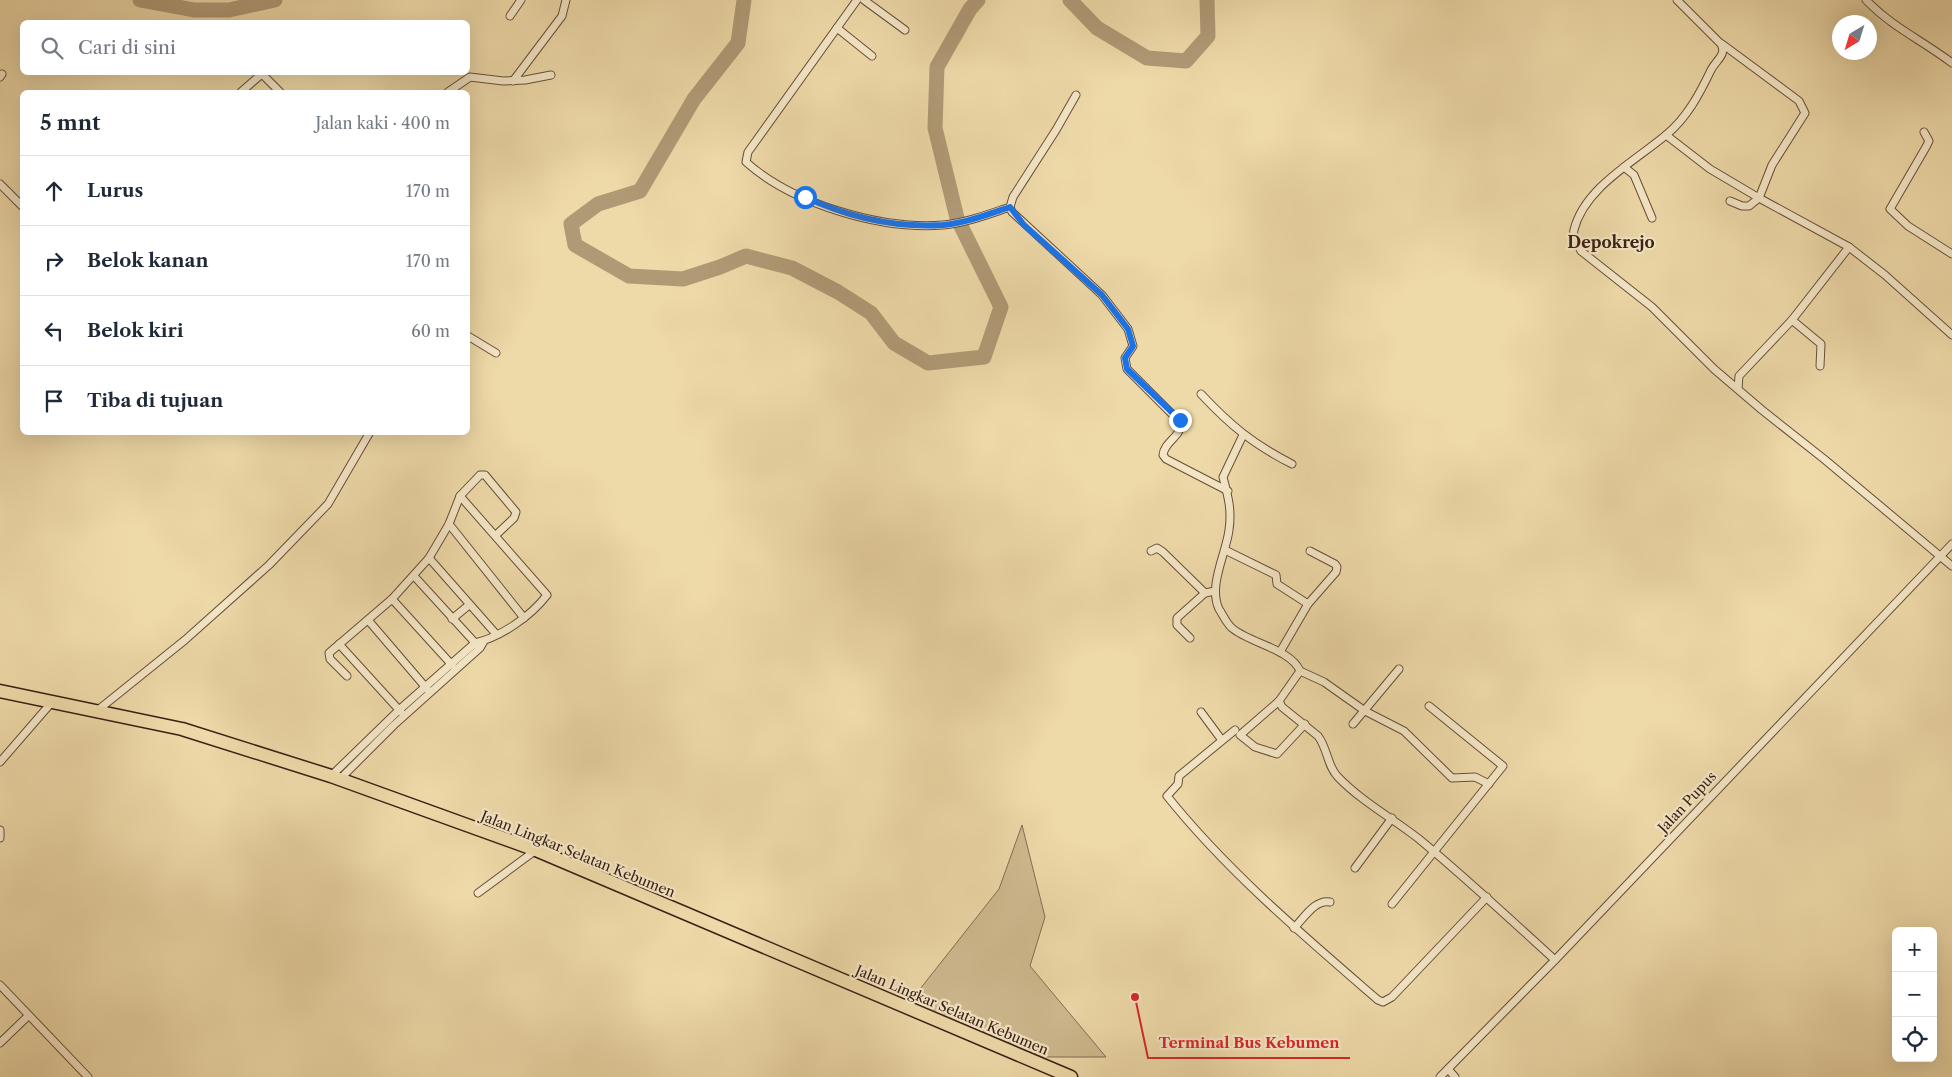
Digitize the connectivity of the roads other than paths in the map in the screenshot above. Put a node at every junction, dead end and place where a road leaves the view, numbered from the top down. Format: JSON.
{"nodes":[{"id":1,"x":521,"y":0,"type":"edge"},
{"id":2,"x":566,"y":0,"type":"edge"},
{"id":3,"x":857,"y":0,"type":"edge"},
{"id":4,"x":864,"y":0,"type":"edge"},
{"id":5,"x":1677,"y":0,"type":"edge"},
{"id":6,"x":1866,"y":0,"type":"edge"},
{"id":7,"x":510,"y":16,"type":"dead end"},
{"id":8,"x":837,"y":28,"type":"junction"},
{"id":9,"x":905,"y":30,"type":"dead end"},
{"id":10,"x":1721,"y":44,"type":"junction"},
{"id":11,"x":872,"y":56,"type":"dead end"},
{"id":12,"x":1952,"y":63,"type":"edge"},
{"id":13,"x":261,"y":75,"type":"edge"},
{"id":14,"x":265,"y":75,"type":"edge"},
{"id":15,"x":551,"y":75,"type":"dead end"},
{"id":16,"x":513,"y":81,"type":"junction"},
{"id":17,"x":243,"y":90,"type":"edge"},
{"id":18,"x":278,"y":90,"type":"edge"},
{"id":19,"x":451,"y":90,"type":"edge"},
{"id":20,"x":1076,"y":95,"type":"dead end"},
{"id":21,"x":1924,"y":132,"type":"dead end"},
{"id":22,"x":1666,"y":135,"type":"junction"},
{"id":23,"x":1624,"y":167,"type":"junction"},
{"id":24,"x":0,"y":184,"type":"edge"},
{"id":25,"x":1759,"y":198,"type":"junction"},
{"id":26,"x":1730,"y":201,"type":"dead end"},
{"id":27,"x":20,"y":204,"type":"edge"},
{"id":28,"x":1010,"y":207,"type":"junction"},
{"id":29,"x":1652,"y":218,"type":"dead end"},
{"id":30,"x":1849,"y":247,"type":"junction"},
{"id":31,"x":1952,"y":254,"type":"edge"},
{"id":32,"x":1792,"y":320,"type":"junction"},
{"id":33,"x":1952,"y":335,"type":"edge"},
{"id":34,"x":470,"y":337,"type":"edge"},
{"id":35,"x":496,"y":353,"type":"dead end"},
{"id":36,"x":1820,"y":366,"type":"dead end"},
{"id":37,"x":1738,"y":389,"type":"junction"},
{"id":38,"x":1201,"y":394,"type":"dead end"},
{"id":39,"x":368,"y":435,"type":"edge"},
{"id":40,"x":1243,"y":435,"type":"junction"},
{"id":41,"x":1292,"y":464,"type":"dead end"},
{"id":42,"x":1228,"y":491,"type":"junction"},
{"id":43,"x":460,"y":496,"type":"junction"},
{"id":44,"x":449,"y":524,"type":"junction"},
{"id":45,"x":496,"y":535,"type":"junction"},
{"id":46,"x":1952,"y":544,"type":"edge"},
{"id":47,"x":1225,"y":550,"type":"junction"},
{"id":48,"x":1151,"y":551,"type":"dead end"},
{"id":49,"x":1310,"y":551,"type":"dead end"},
{"id":50,"x":1940,"y":556,"type":"junction"},
{"id":51,"x":429,"y":558,"type":"junction"},
{"id":52,"x":1952,"y":566,"type":"edge"},
{"id":53,"x":414,"y":576,"type":"junction"},
{"id":54,"x":1216,"y":591,"type":"junction"},
{"id":55,"x":1204,"y":593,"type":"junction"},
{"id":56,"x":392,"y":599,"type":"junction"},
{"id":57,"x":1308,"y":604,"type":"junction"},
{"id":58,"x":469,"y":605,"type":"junction"},
{"id":59,"x":524,"y":618,"type":"junction"},
{"id":60,"x":452,"y":619,"type":"junction"},
{"id":61,"x":368,"y":620,"type":"junction"},
{"id":62,"x":496,"y":634,"type":"junction"},
{"id":63,"x":1190,"y":638,"type":"dead end"},
{"id":64,"x":339,"y":644,"type":"junction"},
{"id":65,"x":477,"y":645,"type":"junction"},
{"id":66,"x":1280,"y":652,"type":"junction"},
{"id":67,"x":453,"y":666,"type":"junction"},
{"id":68,"x":1399,"y":669,"type":"dead end"},
{"id":69,"x":1300,"y":671,"type":"junction"},
{"id":70,"x":346,"y":676,"type":"dead end"},
{"id":71,"x":427,"y":689,"type":"junction"},
{"id":72,"x":0,"y":691,"type":"edge"},
{"id":73,"x":1280,"y":701,"type":"junction"},
{"id":74,"x":52,"y":702,"type":"junction"},
{"id":75,"x":1429,"y":706,"type":"dead end"},
{"id":76,"x":98,"y":710,"type":"junction"},
{"id":77,"x":1365,"y":710,"type":"junction"},
{"id":78,"x":1201,"y":712,"type":"dead end"},
{"id":79,"x":402,"y":713,"type":"junction"},
{"id":80,"x":1305,"y":724,"type":"junction"},
{"id":81,"x":1353,"y":724,"type":"dead end"},
{"id":82,"x":1236,"y":730,"type":"junction"},
{"id":83,"x":1221,"y":739,"type":"junction"},
{"id":84,"x":0,"y":762,"type":"edge"},
{"id":85,"x":335,"y":778,"type":"junction"},
{"id":86,"x":1489,"y":784,"type":"junction"},
{"id":87,"x":1392,"y":818,"type":"junction"},
{"id":88,"x":0,"y":830,"type":"edge"},
{"id":89,"x":0,"y":838,"type":"edge"},
{"id":90,"x":536,"y":850,"type":"junction"},
{"id":91,"x":1434,"y":851,"type":"junction"},
{"id":92,"x":1355,"y":868,"type":"dead end"},
{"id":93,"x":478,"y":893,"type":"dead end"},
{"id":94,"x":1487,"y":897,"type":"junction"},
{"id":95,"x":1330,"y":902,"type":"dead end"},
{"id":96,"x":1392,"y":904,"type":"dead end"},
{"id":97,"x":1294,"y":928,"type":"junction"},
{"id":98,"x":1555,"y":960,"type":"junction"},
{"id":99,"x":0,"y":985,"type":"edge"},
{"id":100,"x":28,"y":1016,"type":"junction"},
{"id":101,"x":0,"y":1043,"type":"edge"},
{"id":102,"x":1448,"y":1069,"type":"junction"},
{"id":103,"x":88,"y":1077,"type":"edge"},
{"id":104,"x":1071,"y":1077,"type":"edge"},
{"id":105,"x":1440,"y":1077,"type":"edge"},
{"id":106,"x":1455,"y":1077,"type":"edge"}],
"edges":[{"from":1,"to":7,"type":"street"},
{"from":2,"to":16,"type":"street"},
{"from":3,"to":8,"type":"street"},
{"from":4,"to":9,"type":"street"},
{"from":5,"to":10,"type":"street"},
{"from":6,"to":12,"type":"street"},
{"from":8,"to":11,"type":"street"},
{"from":8,"to":28,"type":"street"},
{"from":10,"to":22,"type":"street"},
{"from":10,"to":25,"type":"street"},
{"from":13,"to":17,"type":"street"},
{"from":14,"to":18,"type":"street"},
{"from":15,"to":16,"type":"street"},
{"from":16,"to":19,"type":"street"},
{"from":20,"to":28,"type":"street"},
{"from":21,"to":31,"type":"street"},
{"from":22,"to":23,"type":"street"},
{"from":22,"to":25,"type":"street"},
{"from":23,"to":29,"type":"street"},
{"from":23,"to":37,"type":"street"},
{"from":24,"to":27,"type":"street"},
{"from":25,"to":26,"type":"street"},
{"from":25,"to":30,"type":"street"},
{"from":28,"to":42,"type":"street"},
{"from":30,"to":32,"type":"street"},
{"from":30,"to":33,"type":"street"},
{"from":32,"to":36,"type":"street"},
{"from":32,"to":37,"type":"street"},
{"from":34,"to":35,"type":"street"},
{"from":37,"to":50,"type":"street"},
{"from":38,"to":40,"type":"street"},
{"from":39,"to":76,"type":"street"},
{"from":40,"to":41,"type":"street"},
{"from":40,"to":42,"type":"street"},
{"from":42,"to":47,"type":"street"},
{"from":43,"to":44,"type":"street"},
{"from":43,"to":45,"type":"street"},
{"from":43,"to":45,"type":"street"},
{"from":44,"to":51,"type":"street"},
{"from":44,"to":59,"type":"street"},
{"from":45,"to":59,"type":"street"},
{"from":46,"to":50,"type":"street","name":"Jalan Pupus"},
{"from":47,"to":54,"type":"street"},
{"from":47,"to":57,"type":"street"},
{"from":48,"to":55,"type":"street"},
{"from":49,"to":57,"type":"street"},
{"from":50,"to":52,"type":"street"},
{"from":50,"to":98,"type":"street","name":"Jalan Pupus"},
{"from":51,"to":53,"type":"street"},
{"from":51,"to":58,"type":"street"},
{"from":53,"to":56,"type":"street"},
{"from":53,"to":60,"type":"street"},
{"from":54,"to":55,"type":"street"},
{"from":54,"to":66,"type":"street"},
{"from":55,"to":63,"type":"street"},
{"from":56,"to":61,"type":"street"},
{"from":56,"to":67,"type":"street"},
{"from":57,"to":66,"type":"street"},
{"from":58,"to":60,"type":"street"},
{"from":58,"to":62,"type":"street"},
{"from":59,"to":62,"type":"street"},
{"from":60,"to":65,"type":"street"},
{"from":61,"to":64,"type":"street"},
{"from":61,"to":71,"type":"street"},
{"from":62,"to":65,"type":"street"},
{"from":64,"to":70,"type":"street"},
{"from":64,"to":79,"type":"street"},
{"from":65,"to":67,"type":"street"},
{"from":66,"to":69,"type":"street"},
{"from":67,"to":71,"type":"street"},
{"from":68,"to":77,"type":"street"},
{"from":69,"to":73,"type":"street"},
{"from":69,"to":77,"type":"street"},
{"from":71,"to":79,"type":"street"},
{"from":72,"to":74,"type":"highway","name":"Jalan Lingkar Selatan Kebumen"},
{"from":73,"to":80,"type":"street"},
{"from":73,"to":82,"type":"street"},
{"from":74,"to":76,"type":"highway","name":"Jalan Lingkar Selatan Kebumen"},
{"from":74,"to":84,"type":"street"},
{"from":75,"to":86,"type":"street"},
{"from":76,"to":85,"type":"highway","name":"Jalan Lingkar Selatan Kebumen"},
{"from":77,"to":81,"type":"street"},
{"from":77,"to":86,"type":"street"},
{"from":78,"to":83,"type":"street"},
{"from":79,"to":85,"type":"street"},
{"from":80,"to":82,"type":"street"},
{"from":80,"to":87,"type":"street"},
{"from":82,"to":83,"type":"street"},
{"from":83,"to":97,"type":"street"},
{"from":85,"to":90,"type":"highway","name":"Jalan Lingkar Selatan Kebumen"},
{"from":86,"to":91,"type":"street"},
{"from":87,"to":91,"type":"street"},
{"from":87,"to":92,"type":"street"},
{"from":88,"to":89,"type":"street"},
{"from":90,"to":93,"type":"street"},
{"from":90,"to":104,"type":"highway","name":"Jalan Lingkar Selatan Kebumen"},
{"from":91,"to":94,"type":"street"},
{"from":91,"to":96,"type":"street"},
{"from":94,"to":97,"type":"street"},
{"from":94,"to":98,"type":"street"},
{"from":95,"to":97,"type":"street"},
{"from":98,"to":102,"type":"street","name":"Jalan Pupus"},
{"from":99,"to":100,"type":"street"},
{"from":100,"to":101,"type":"street"},
{"from":100,"to":103,"type":"street"},
{"from":102,"to":105,"type":"street","name":"Jalan Pupus"},
{"from":102,"to":106,"type":"street"}]}
